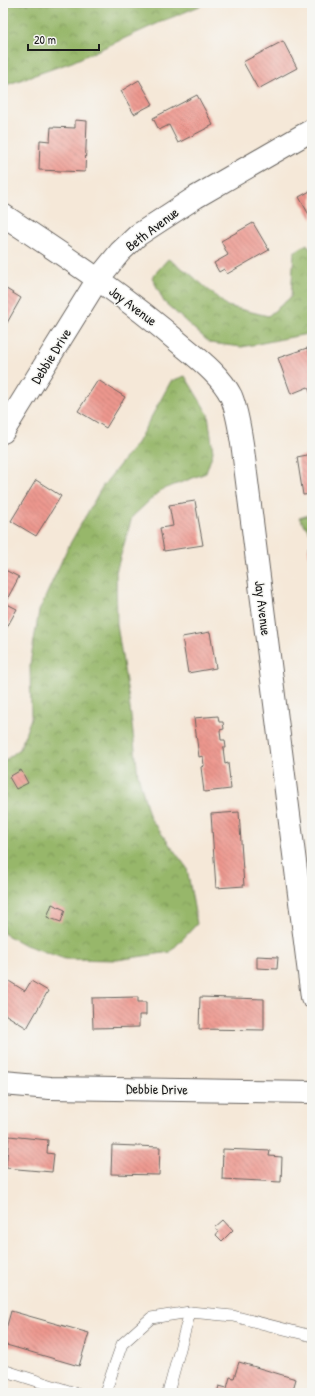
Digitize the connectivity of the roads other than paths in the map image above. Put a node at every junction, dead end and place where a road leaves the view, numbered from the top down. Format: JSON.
{"nodes":[{"id":1,"x":312,"y":130,"type":"edge"},
{"id":2,"x":3,"y":216,"type":"edge"},
{"id":3,"x":98,"y":279,"type":"junction"},
{"id":4,"x":3,"y":432,"type":"edge"},
{"id":5,"x":312,"y":997,"type":"edge"},
{"id":6,"x":3,"y":1084,"type":"edge"},
{"id":7,"x":312,"y":1092,"type":"edge"},
{"id":8,"x":190,"y":1312,"type":"junction"},
{"id":9,"x":312,"y":1336,"type":"edge"},
{"id":10,"x":3,"y":1370,"type":"edge"},
{"id":11,"x":75,"y":1393,"type":"edge"},
{"id":12,"x":105,"y":1393,"type":"edge"},
{"id":13,"x":168,"y":1393,"type":"edge"}],
"edges":[{"from":1,"to":3,"type":"street","name":"Beth Avenue"},
{"from":2,"to":3,"type":"street"},
{"from":3,"to":4,"type":"street","name":"Debbie Drive"},
{"from":3,"to":5,"type":"street","name":"Jay Avenue"},
{"from":6,"to":7,"type":"street","name":"Debbie Drive"},
{"from":8,"to":9,"type":"lane"},
{"from":8,"to":12,"type":"lane"},
{"from":8,"to":13,"type":"lane"},
{"from":10,"to":11,"type":"lane"}]}
